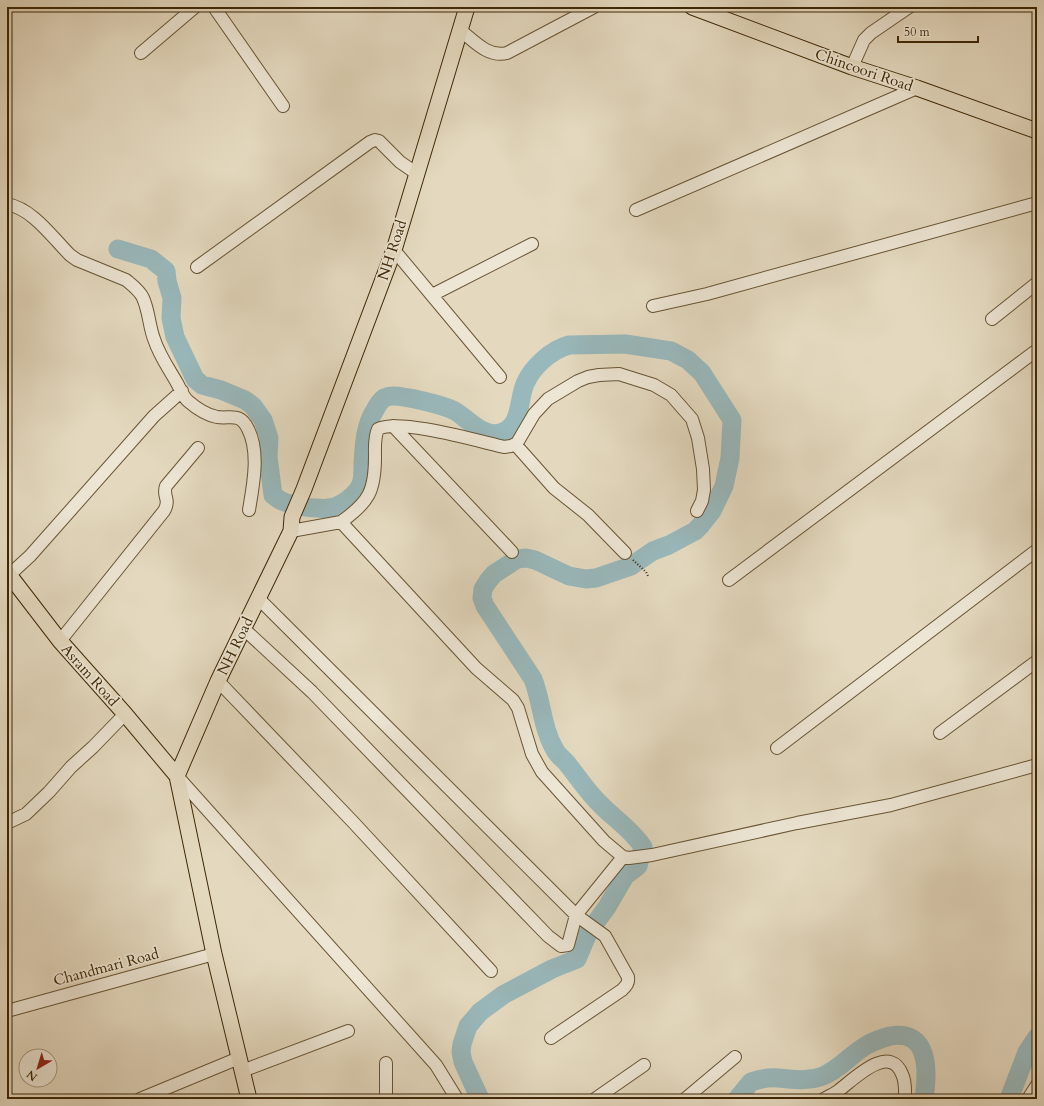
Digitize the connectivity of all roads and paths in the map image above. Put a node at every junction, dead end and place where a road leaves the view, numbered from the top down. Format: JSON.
{"nodes":[{"id":1,"x":196,"y":7,"type":"edge"},
{"id":2,"x":214,"y":7,"type":"edge"},
{"id":3,"x":467,"y":7,"type":"edge"},
{"id":4,"x":594,"y":7,"type":"edge"},
{"id":5,"x":692,"y":7,"type":"edge"},
{"id":6,"x":909,"y":7,"type":"edge"},
{"id":7,"x":460,"y":30,"type":"junction"},
{"id":8,"x":141,"y":53,"type":"dead end"},
{"id":9,"x":852,"y":67,"type":"junction"},
{"id":10,"x":917,"y":88,"type":"junction"},
{"id":11,"x":283,"y":106,"type":"dead end"},
{"id":12,"x":1037,"y":131,"type":"edge"},
{"id":13,"x":416,"y":173,"type":"junction"},
{"id":14,"x":1037,"y":203,"type":"edge"},
{"id":15,"x":7,"y":204,"type":"edge"},
{"id":16,"x":636,"y":210,"type":"dead end"},
{"id":17,"x":532,"y":244,"type":"dead end"},
{"id":18,"x":394,"y":250,"type":"junction"},
{"id":19,"x":197,"y":267,"type":"dead end"},
{"id":20,"x":1037,"y":283,"type":"edge"},
{"id":21,"x":432,"y":296,"type":"junction"},
{"id":22,"x":653,"y":306,"type":"dead end"},
{"id":23,"x":992,"y":319,"type":"dead end"},
{"id":24,"x":1037,"y":350,"type":"edge"},
{"id":25,"x":500,"y":377,"type":"dead end"},
{"id":26,"x":182,"y":391,"type":"junction"},
{"id":27,"x":394,"y":426,"type":"junction"},
{"id":28,"x":515,"y":444,"type":"junction"},
{"id":29,"x":198,"y":448,"type":"dead end"},
{"id":30,"x":249,"y":510,"type":"dead end"},
{"id":31,"x":697,"y":510,"type":"dead end"},
{"id":32,"x":341,"y":522,"type":"junction"},
{"id":33,"x":291,"y":524,"type":"junction"},
{"id":34,"x":1037,"y":550,"type":"edge"},
{"id":35,"x":512,"y":552,"type":"dead end"},
{"id":36,"x":625,"y":553,"type":"joint"},
{"id":37,"x":8,"y":575,"type":"edge"},
{"id":38,"x":648,"y":576,"type":"dead end"},
{"id":39,"x":729,"y":580,"type":"dead end"},
{"id":40,"x":258,"y":598,"type":"junction"},
{"id":41,"x":244,"y":629,"type":"junction"},
{"id":42,"x":60,"y":641,"type":"junction"},
{"id":43,"x":1037,"y":661,"type":"edge"},
{"id":44,"x":218,"y":681,"type":"junction"},
{"id":45,"x":125,"y":714,"type":"junction"},
{"id":46,"x":940,"y":733,"type":"dead end"},
{"id":47,"x":777,"y":748,"type":"dead end"},
{"id":48,"x":1037,"y":765,"type":"edge"},
{"id":49,"x":177,"y":776,"type":"junction"},
{"id":50,"x":7,"y":823,"type":"edge"},
{"id":51,"x":626,"y":857,"type":"junction"},
{"id":52,"x":581,"y":918,"type":"junction"},
{"id":53,"x":214,"y":954,"type":"junction"},
{"id":54,"x":491,"y":971,"type":"dead end"},
{"id":55,"x":7,"y":1011,"type":"edge"},
{"id":56,"x":348,"y":1031,"type":"dead end"},
{"id":57,"x":551,"y":1038,"type":"dead end"},
{"id":58,"x":735,"y":1057,"type":"dead end"},
{"id":59,"x":386,"y":1063,"type":"dead end"},
{"id":60,"x":241,"y":1064,"type":"junction"},
{"id":61,"x":644,"y":1065,"type":"dead end"},
{"id":62,"x":1037,"y":1085,"type":"edge"},
{"id":63,"x":140,"y":1099,"type":"edge"},
{"id":64,"x":249,"y":1099,"type":"edge"},
{"id":65,"x":386,"y":1099,"type":"edge"},
{"id":66,"x":456,"y":1099,"type":"edge"},
{"id":67,"x":595,"y":1099,"type":"edge"},
{"id":68,"x":685,"y":1099,"type":"edge"},
{"id":69,"x":824,"y":1099,"type":"edge"},
{"id":70,"x":905,"y":1099,"type":"edge"},
{"id":71,"x":1028,"y":1099,"type":"edge"}],
"edges":[{"from":1,"to":8,"type":"street"},
{"from":2,"to":11,"type":"street"},
{"from":3,"to":7,"type":"main road","name":"NH Road"},
{"from":4,"to":7,"type":"street"},
{"from":5,"to":9,"type":"main road","name":"Chincoori Road"},
{"from":6,"to":9,"type":"street"},
{"from":7,"to":13,"type":"main road","name":"NH Road"},
{"from":9,"to":10,"type":"main road","name":"Chincoori Road"},
{"from":10,"to":12,"type":"main road","name":"Chincoori Road"},
{"from":10,"to":16,"type":"street"},
{"from":13,"to":18,"type":"main road","name":"NH Road"},
{"from":13,"to":19,"type":"street"},
{"from":14,"to":22,"type":"street"},
{"from":15,"to":26,"type":"street"},
{"from":17,"to":21,"type":"street"},
{"from":18,"to":21,"type":"street"},
{"from":18,"to":33,"type":"main road","name":"NH Road"},
{"from":20,"to":23,"type":"street"},
{"from":21,"to":25,"type":"street"},
{"from":24,"to":39,"type":"street"},
{"from":26,"to":30,"type":"street"},
{"from":26,"to":37,"type":"street"},
{"from":27,"to":28,"type":"street"},
{"from":27,"to":32,"type":"street"},
{"from":27,"to":35,"type":"street"},
{"from":28,"to":31,"type":"street"},
{"from":28,"to":36,"type":"street"},
{"from":29,"to":42,"type":"street"},
{"from":32,"to":33,"type":"street"},
{"from":32,"to":51,"type":"street"},
{"from":33,"to":40,"type":"main road","name":"NH Road"},
{"from":34,"to":47,"type":"street"},
{"from":36,"to":38,"type":"path"},
{"from":37,"to":42,"type":"main road","name":"Asram Road"},
{"from":40,"to":41,"type":"main road","name":"NH Road"},
{"from":40,"to":52,"type":"street"},
{"from":41,"to":44,"type":"main road","name":"NH Road"},
{"from":41,"to":52,"type":"street"},
{"from":42,"to":45,"type":"main road","name":"Asram Road"},
{"from":43,"to":46,"type":"street"},
{"from":44,"to":49,"type":"main road","name":"NH Road"},
{"from":44,"to":54,"type":"street"},
{"from":45,"to":49,"type":"main road","name":"Asram Road"},
{"from":45,"to":50,"type":"street"},
{"from":48,"to":51,"type":"street"},
{"from":49,"to":53,"type":"main road"},
{"from":49,"to":66,"type":"street"},
{"from":51,"to":52,"type":"street"},
{"from":52,"to":57,"type":"street"},
{"from":53,"to":55,"type":"street","name":"Chandmari Road"},
{"from":53,"to":60,"type":"main road"},
{"from":56,"to":60,"type":"street"},
{"from":58,"to":68,"type":"street"},
{"from":59,"to":65,"type":"street"},
{"from":60,"to":63,"type":"street"},
{"from":60,"to":64,"type":"main road"},
{"from":61,"to":67,"type":"street"},
{"from":62,"to":71,"type":"street"},
{"from":69,"to":70,"type":"street"}]}
